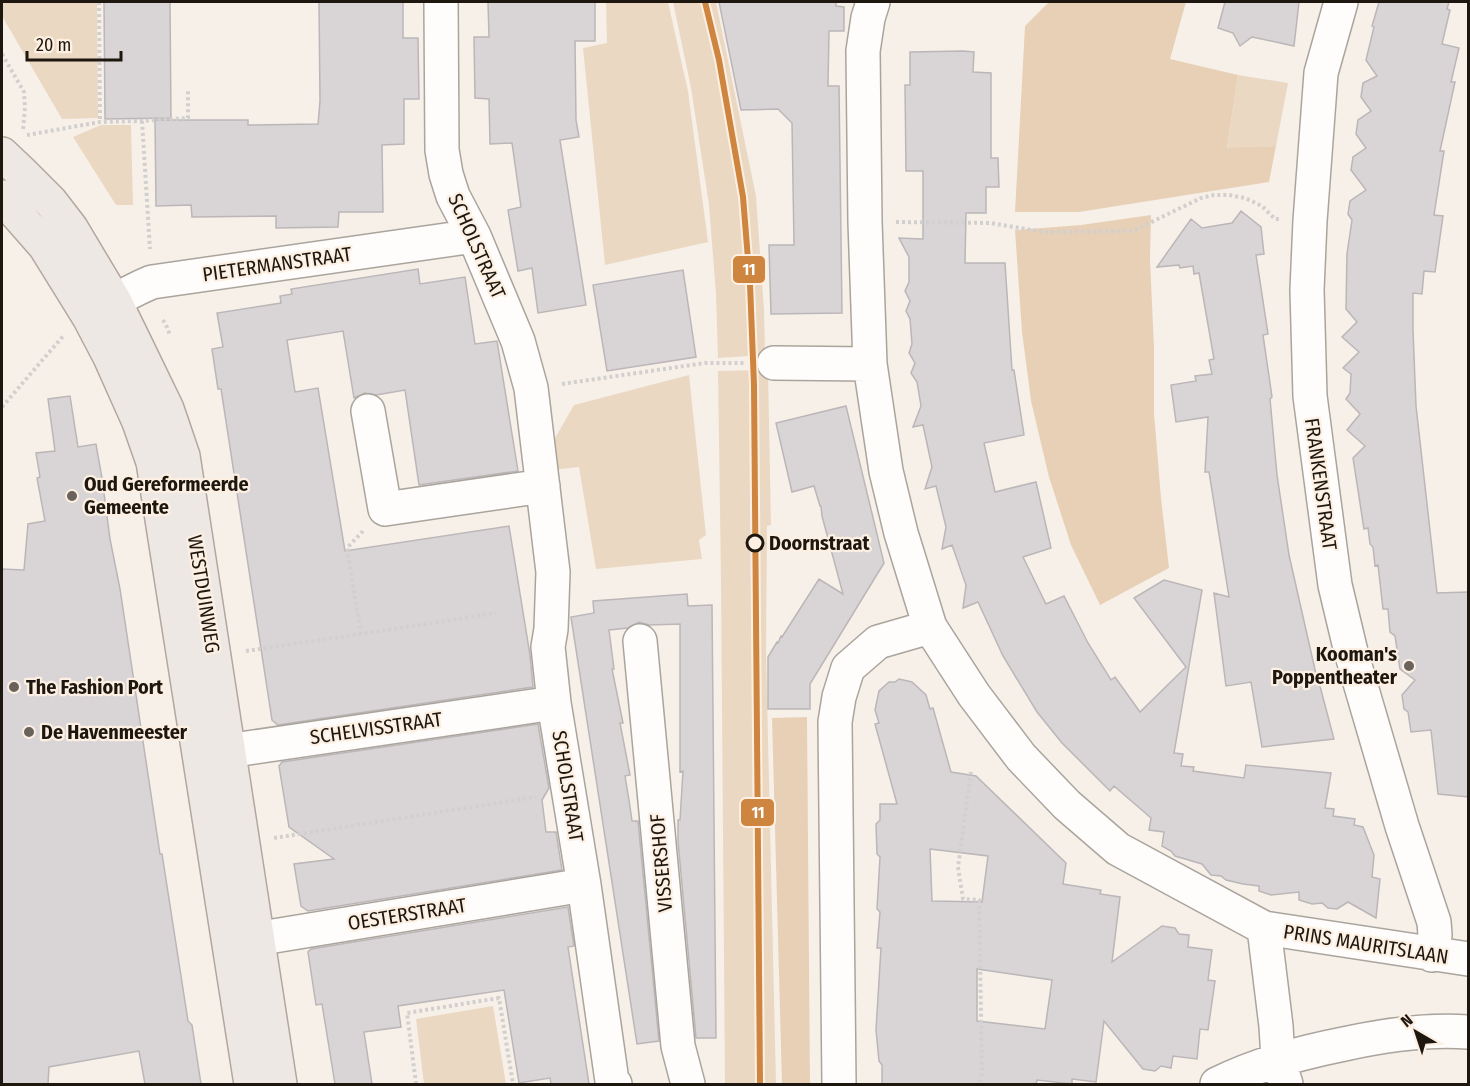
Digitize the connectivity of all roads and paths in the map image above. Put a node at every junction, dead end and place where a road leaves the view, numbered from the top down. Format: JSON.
{"nodes":[{"id":1,"x":99,"y":2,"type":"edge"},
{"id":2,"x":441,"y":2,"type":"edge"},
{"id":3,"x":873,"y":2,"type":"edge"},
{"id":4,"x":1341,"y":2,"type":"edge"},
{"id":5,"x":2,"y":54,"type":"edge"},
{"id":6,"x":188,"y":89,"type":"dead end"},
{"id":7,"x":100,"y":122,"type":"junction"},
{"id":8,"x":142,"y":122,"type":"junction"},
{"id":9,"x":11,"y":145,"type":"edge"},
{"id":10,"x":2,"y":197,"type":"edge"},
{"id":11,"x":1310,"y":221,"type":"junction"},
{"id":12,"x":865,"y":222,"type":"junction"},
{"id":13,"x":474,"y":237,"type":"junction"},
{"id":14,"x":152,"y":282,"type":"junction"},
{"id":15,"x":101,"y":309,"type":"junction"},
{"id":16,"x":774,"y":363,"type":"joint"},
{"id":17,"x":870,"y":364,"type":"junction"},
{"id":18,"x":531,"y":388,"type":"junction"},
{"id":19,"x":2,"y":407,"type":"edge"},
{"id":20,"x":368,"y":411,"type":"dead end"},
{"id":21,"x":543,"y":486,"type":"junction"},
{"id":22,"x":385,"y":509,"type":"junction"},
{"id":23,"x":496,"y":613,"type":"dead end"},
{"id":24,"x":930,"y":627,"type":"junction"},
{"id":25,"x":361,"y":634,"type":"junction"},
{"id":26,"x":640,"y":641,"type":"dead end"},
{"id":27,"x":240,"y":652,"type":"dead end"},
{"id":28,"x":554,"y":702,"type":"junction"},
{"id":29,"x":214,"y":753,"type":"junction"},
{"id":30,"x":971,"y":772,"type":"dead end"},
{"id":31,"x":569,"y":792,"type":"junction"},
{"id":32,"x":270,"y":838,"type":"dead end"},
{"id":33,"x":584,"y":885,"type":"junction"},
{"id":34,"x":1264,"y":928,"type":"junction"},
{"id":35,"x":244,"y":940,"type":"junction"},
{"id":36,"x":1432,"y":955,"type":"junction"},
{"id":37,"x":1468,"y":959,"type":"edge"},
{"id":38,"x":1468,"y":1032,"type":"edge"},
{"id":39,"x":1282,"y":1072,"type":"edge"},
{"id":40,"x":251,"y":1084,"type":"edge"},
{"id":41,"x":280,"y":1084,"type":"edge"},
{"id":42,"x":416,"y":1084,"type":"edge"},
{"id":43,"x":513,"y":1084,"type":"edge"},
{"id":44,"x":615,"y":1084,"type":"edge"},
{"id":45,"x":688,"y":1084,"type":"edge"},
{"id":46,"x":839,"y":1084,"type":"edge"},
{"id":47,"x":980,"y":1084,"type":"edge"},
{"id":48,"x":1216,"y":1084,"type":"edge"}],
"edges":[{"from":1,"to":7,"type":"path"},
{"from":2,"to":13,"type":"street","name":"SCHOLSTRAAT"},
{"from":3,"to":12,"type":"street"},
{"from":4,"to":11,"type":"street","name":"FRANKENSTRAAT"},
{"from":5,"to":9,"type":"path"},
{"from":6,"to":8,"type":"path"},
{"from":7,"to":8,"type":"path"},
{"from":7,"to":9,"type":"path"},
{"from":8,"to":14,"type":"path"},
{"from":9,"to":15,"type":"main road","name":"WESTDUINWEG"},
{"from":10,"to":15,"type":"main road","name":"WESTDUINWEG"},
{"from":11,"to":12,"type":"path"},
{"from":11,"to":36,"type":"street","name":"FRANKENSTRAAT"},
{"from":12,"to":17,"type":"street"},
{"from":13,"to":14,"type":"street","name":"PIETERMANSTRAAT"},
{"from":13,"to":18,"type":"street","name":"SCHOLSTRAAT"},
{"from":14,"to":15,"type":"street","name":"PIETERMANSTRAAT"},
{"from":15,"to":19,"type":"path"},
{"from":15,"to":29,"type":"main road","name":"WESTDUINWEG"},
{"from":16,"to":17,"type":"street"},
{"from":16,"to":18,"type":"path"},
{"from":17,"to":24,"type":"street"},
{"from":18,"to":21,"type":"street","name":"SCHOLSTRAAT"},
{"from":20,"to":22,"type":"street"},
{"from":21,"to":22,"type":"street"},
{"from":21,"to":28,"type":"street","name":"SCHOLSTRAAT"},
{"from":22,"to":25,"type":"path"},
{"from":23,"to":25,"type":"path"},
{"from":24,"to":34,"type":"street","name":"PRINS MAURITSLAAN"},
{"from":24,"to":46,"type":"street"},
{"from":25,"to":27,"type":"path"},
{"from":26,"to":45,"type":"street","name":"VISSERSHOF"},
{"from":28,"to":29,"type":"street","name":"SCHELVISSTRAAT"},
{"from":28,"to":31,"type":"street","name":"SCHOLSTRAAT"},
{"from":29,"to":35,"type":"main road","name":"WESTDUINWEG"},
{"from":30,"to":47,"type":"path"},
{"from":31,"to":32,"type":"path"},
{"from":31,"to":33,"type":"street","name":"SCHOLSTRAAT"},
{"from":33,"to":35,"type":"street","name":"OESTERSTRAAT"},
{"from":33,"to":44,"type":"street","name":"SCHOLSTRAAT"},
{"from":34,"to":36,"type":"street","name":"PRINS MAURITSLAAN"},
{"from":34,"to":39,"type":"street","name":"PRINS MAURITSLAAN"},
{"from":35,"to":40,"type":"main road","name":"WESTDUINWEG"},
{"from":35,"to":41,"type":"main road","name":"WESTDUINWEG"},
{"from":36,"to":37,"type":"street","name":"PRINS MAURITSLAAN"},
{"from":38,"to":39,"type":"street"},
{"from":39,"to":48,"type":"street"},
{"from":42,"to":43,"type":"path"}]}
